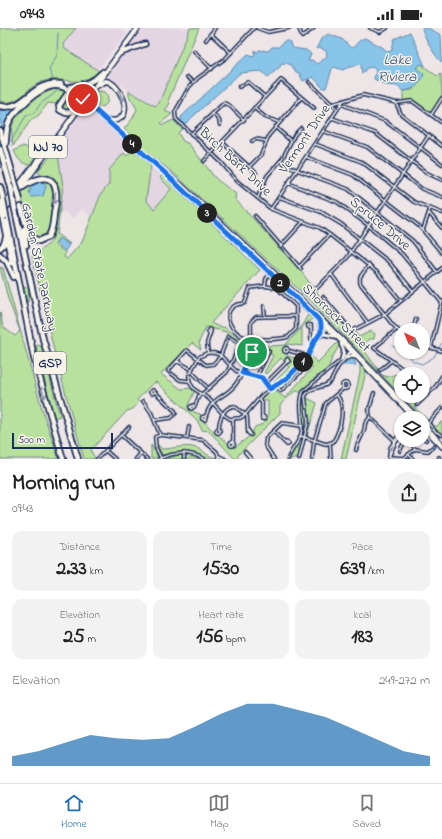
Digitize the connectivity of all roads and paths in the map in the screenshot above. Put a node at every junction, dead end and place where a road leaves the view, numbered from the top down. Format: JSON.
{"nodes":[{"id":1,"x":135,"y":28,"type":"edge"},
{"id":2,"x":138,"y":28,"type":"edge"},
{"id":3,"x":215,"y":28,"type":"edge"},
{"id":4,"x":254,"y":28,"type":"edge"},
{"id":5,"x":257,"y":28,"type":"edge"},
{"id":6,"x":289,"y":28,"type":"edge"},
{"id":7,"x":299,"y":28,"type":"edge"},
{"id":8,"x":314,"y":28,"type":"edge"},
{"id":9,"x":370,"y":28,"type":"edge"},
{"id":10,"x":387,"y":28,"type":"edge"},
{"id":11,"x":211,"y":33,"type":"junction"},
{"id":12,"x":206,"y":40,"type":"dead end"},
{"id":13,"x":145,"y":44,"type":"dead end"},
{"id":14,"x":194,"y":52,"type":"dead end"},
{"id":15,"x":231,"y":53,"type":"junction"},
{"id":16,"x":119,"y":54,"type":"junction"},
{"id":17,"x":212,"y":69,"type":"junction"},
{"id":18,"x":103,"y":72,"type":"junction"},
{"id":19,"x":187,"y":77,"type":"dead end"},
{"id":20,"x":193,"y":82,"type":"junction"},
{"id":21,"x":310,"y":82,"type":"dead end"},
{"id":22,"x":70,"y":87,"type":"junction"},
{"id":23,"x":239,"y":87,"type":"dead end"},
{"id":24,"x":93,"y":89,"type":"junction"},
{"id":25,"x":78,"y":95,"type":"junction"},
{"id":26,"x":265,"y":97,"type":"junction"},
{"id":27,"x":302,"y":98,"type":"junction"},
{"id":28,"x":442,"y":98,"type":"edge"},
{"id":29,"x":84,"y":100,"type":"junction"},
{"id":30,"x":343,"y":101,"type":"junction"},
{"id":31,"x":396,"y":103,"type":"junction"},
{"id":32,"x":332,"y":104,"type":"junction"},
{"id":33,"x":341,"y":104,"type":"junction"},
{"id":34,"x":0,"y":106,"type":"edge"},
{"id":35,"x":254,"y":108,"type":"junction"},
{"id":36,"x":314,"y":108,"type":"dead end"},
{"id":37,"x":337,"y":109,"type":"junction"},
{"id":38,"x":77,"y":110,"type":"junction"},
{"id":39,"x":96,"y":111,"type":"junction"},
{"id":40,"x":212,"y":113,"type":"junction"},
{"id":41,"x":431,"y":115,"type":"junction"},
{"id":42,"x":332,"y":118,"type":"junction"},
{"id":43,"x":244,"y":120,"type":"junction"},
{"id":44,"x":107,"y":121,"type":"junction"},
{"id":45,"x":279,"y":122,"type":"junction"},
{"id":46,"x":442,"y":123,"type":"edge"},
{"id":47,"x":220,"y":125,"type":"dead end"},
{"id":48,"x":275,"y":127,"type":"junction"},
{"id":49,"x":301,"y":128,"type":"dead end"},
{"id":50,"x":0,"y":130,"type":"edge"},
{"id":51,"x":323,"y":131,"type":"junction"},
{"id":52,"x":191,"y":134,"type":"junction"},
{"id":53,"x":429,"y":136,"type":"junction"},
{"id":54,"x":252,"y":141,"type":"dead end"},
{"id":55,"x":266,"y":141,"type":"junction"},
{"id":56,"x":291,"y":141,"type":"junction"},
{"id":57,"x":222,"y":142,"type":"junction"},
{"id":58,"x":315,"y":144,"type":"junction"},
{"id":59,"x":5,"y":146,"type":"junction"},
{"id":60,"x":442,"y":146,"type":"edge"},
{"id":61,"x":420,"y":148,"type":"junction"},
{"id":62,"x":0,"y":149,"type":"edge"},
{"id":63,"x":212,"y":153,"type":"junction"},
{"id":64,"x":306,"y":157,"type":"junction"},
{"id":65,"x":204,"y":161,"type":"dead end"},
{"id":66,"x":280,"y":161,"type":"junction"},
{"id":67,"x":412,"y":161,"type":"junction"},
{"id":68,"x":442,"y":164,"type":"edge"},
{"id":69,"x":249,"y":167,"type":"junction"},
{"id":70,"x":297,"y":170,"type":"junction"},
{"id":71,"x":164,"y":172,"type":"junction"},
{"id":72,"x":256,"y":173,"type":"dead end"},
{"id":73,"x":403,"y":174,"type":"junction"},
{"id":74,"x":442,"y":180,"type":"edge"},
{"id":75,"x":288,"y":183,"type":"junction"},
{"id":76,"x":0,"y":187,"type":"edge"},
{"id":77,"x":395,"y":187,"type":"junction"},
{"id":78,"x":20,"y":189,"type":"junction"},
{"id":79,"x":258,"y":197,"type":"junction"},
{"id":80,"x":279,"y":197,"type":"junction"},
{"id":81,"x":442,"y":197,"type":"edge"},
{"id":82,"x":386,"y":200,"type":"junction"},
{"id":83,"x":1,"y":201,"type":"edge"},
{"id":84,"x":21,"y":207,"type":"junction"},
{"id":85,"x":271,"y":209,"type":"junction"},
{"id":86,"x":430,"y":209,"type":"junction"},
{"id":87,"x":0,"y":211,"type":"edge"},
{"id":88,"x":429,"y":213,"type":"junction"},
{"id":89,"x":442,"y":213,"type":"edge"},
{"id":90,"x":378,"y":214,"type":"junction"},
{"id":91,"x":254,"y":216,"type":"dead end"},
{"id":92,"x":3,"y":217,"type":"edge"},
{"id":93,"x":303,"y":222,"type":"junction"},
{"id":94,"x":369,"y":226,"type":"junction"},
{"id":95,"x":442,"y":228,"type":"edge"},
{"id":96,"x":423,"y":230,"type":"junction"},
{"id":97,"x":6,"y":233,"type":"junction"},
{"id":98,"x":330,"y":235,"type":"junction"},
{"id":99,"x":360,"y":239,"type":"junction"},
{"id":100,"x":280,"y":247,"type":"junction"},
{"id":101,"x":0,"y":248,"type":"edge"},
{"id":102,"x":351,"y":251,"type":"junction"},
{"id":103,"x":442,"y":253,"type":"edge"},
{"id":104,"x":0,"y":255,"type":"edge"},
{"id":105,"x":260,"y":260,"type":"junction"},
{"id":106,"x":27,"y":265,"type":"junction"},
{"id":107,"x":369,"y":265,"type":"junction"},
{"id":108,"x":442,"y":268,"type":"edge"},
{"id":109,"x":437,"y":272,"type":"junction"},
{"id":110,"x":270,"y":274,"type":"junction"},
{"id":111,"x":331,"y":274,"type":"junction"},
{"id":112,"x":14,"y":277,"type":"junction"},
{"id":113,"x":425,"y":282,"type":"junction"},
{"id":114,"x":285,"y":283,"type":"junction"},
{"id":115,"x":265,"y":286,"type":"junction"},
{"id":116,"x":318,"y":288,"type":"dead end"},
{"id":117,"x":413,"y":291,"type":"junction"},
{"id":118,"x":323,"y":297,"type":"dead end"},
{"id":119,"x":401,"y":301,"type":"junction"},
{"id":120,"x":442,"y":302,"type":"edge"},
{"id":121,"x":264,"y":306,"type":"dead end"},
{"id":122,"x":384,"y":314,"type":"junction"},
{"id":123,"x":264,"y":316,"type":"junction"},
{"id":124,"x":296,"y":316,"type":"junction"},
{"id":125,"x":318,"y":317,"type":"junction"},
{"id":126,"x":416,"y":319,"type":"dead end"},
{"id":127,"x":368,"y":323,"type":"junction"},
{"id":128,"x":415,"y":323,"type":"edge"},
{"id":129,"x":394,"y":326,"type":"edge"},
{"id":130,"x":27,"y":328,"type":"junction"},
{"id":131,"x":327,"y":328,"type":"junction"},
{"id":132,"x":311,"y":329,"type":"dead end"},
{"id":133,"x":394,"y":331,"type":"edge"},
{"id":134,"x":322,"y":333,"type":"junction"},
{"id":135,"x":210,"y":334,"type":"dead end"},
{"id":136,"x":337,"y":336,"type":"junction"},
{"id":137,"x":251,"y":338,"type":"junction"},
{"id":138,"x":339,"y":340,"type":"junction"},
{"id":139,"x":314,"y":341,"type":"junction"},
{"id":140,"x":240,"y":343,"type":"junction"},
{"id":141,"x":431,"y":348,"type":"joint"},
{"id":142,"x":351,"y":350,"type":"junction"},
{"id":143,"x":290,"y":351,"type":"dead end"},
{"id":144,"x":442,"y":351,"type":"edge"},
{"id":145,"x":208,"y":353,"type":"junction"},
{"id":146,"x":267,"y":355,"type":"dead end"},
{"id":147,"x":220,"y":356,"type":"junction"},
{"id":148,"x":307,"y":357,"type":"junction"},
{"id":149,"x":198,"y":358,"type":"junction"},
{"id":150,"x":358,"y":358,"type":"junction"},
{"id":151,"x":344,"y":359,"type":"junction"},
{"id":152,"x":391,"y":360,"type":"junction"},
{"id":153,"x":177,"y":361,"type":"junction"},
{"id":154,"x":286,"y":363,"type":"dead end"},
{"id":155,"x":230,"y":366,"type":"junction"},
{"id":156,"x":400,"y":367,"type":"edge"},
{"id":157,"x":380,"y":370,"type":"dead end"},
{"id":158,"x":191,"y":371,"type":"junction"},
{"id":159,"x":242,"y":373,"type":"junction"},
{"id":160,"x":256,"y":376,"type":"junction"},
{"id":161,"x":290,"y":376,"type":"junction"},
{"id":162,"x":442,"y":376,"type":"edge"},
{"id":163,"x":294,"y":380,"type":"junction"},
{"id":164,"x":190,"y":381,"type":"junction"},
{"id":165,"x":266,"y":383,"type":"junction"},
{"id":166,"x":276,"y":386,"type":"junction"},
{"id":167,"x":208,"y":388,"type":"junction"},
{"id":168,"x":306,"y":388,"type":"junction"},
{"id":169,"x":270,"y":389,"type":"junction"},
{"id":170,"x":343,"y":389,"type":"dead end"},
{"id":171,"x":309,"y":390,"type":"junction"},
{"id":172,"x":155,"y":392,"type":"dead end"},
{"id":173,"x":430,"y":392,"type":"edge"},
{"id":174,"x":374,"y":393,"type":"dead end"},
{"id":175,"x":201,"y":394,"type":"junction"},
{"id":176,"x":337,"y":395,"type":"junction"},
{"id":177,"x":259,"y":398,"type":"junction"},
{"id":178,"x":143,"y":401,"type":"dead end"},
{"id":179,"x":300,"y":402,"type":"junction"},
{"id":180,"x":212,"y":403,"type":"junction"},
{"id":181,"x":305,"y":403,"type":"junction"},
{"id":182,"x":195,"y":406,"type":"dead end"},
{"id":183,"x":405,"y":408,"type":"junction"},
{"id":184,"x":442,"y":408,"type":"edge"},
{"id":185,"x":406,"y":411,"type":"edge"},
{"id":186,"x":408,"y":411,"type":"edge"},
{"id":187,"x":409,"y":411,"type":"edge"},
{"id":188,"x":223,"y":414,"type":"junction"},
{"id":189,"x":246,"y":415,"type":"junction"},
{"id":190,"x":206,"y":416,"type":"dead end"},
{"id":191,"x":262,"y":416,"type":"dead end"},
{"id":192,"x":370,"y":418,"type":"junction"},
{"id":193,"x":233,"y":419,"type":"junction"},
{"id":194,"x":154,"y":420,"type":"junction"},
{"id":195,"x":302,"y":426,"type":"junction"},
{"id":196,"x":129,"y":427,"type":"dead end"},
{"id":197,"x":189,"y":427,"type":"dead end"},
{"id":198,"x":219,"y":428,"type":"dead end"},
{"id":199,"x":248,"y":430,"type":"dead end"},
{"id":200,"x":273,"y":431,"type":"junction"},
{"id":201,"x":430,"y":431,"type":"edge"},
{"id":202,"x":121,"y":434,"type":"junction"},
{"id":203,"x":160,"y":435,"type":"junction"},
{"id":204,"x":430,"y":435,"type":"edge"},
{"id":205,"x":442,"y":435,"type":"edge"},
{"id":206,"x":302,"y":437,"type":"junction"},
{"id":207,"x":187,"y":438,"type":"junction"},
{"id":208,"x":394,"y":440,"type":"edge"},
{"id":209,"x":233,"y":441,"type":"dead end"},
{"id":210,"x":314,"y":442,"type":"junction"},
{"id":211,"x":285,"y":443,"type":"dead end"},
{"id":212,"x":330,"y":444,"type":"junction"},
{"id":213,"x":394,"y":444,"type":"edge"},
{"id":214,"x":442,"y":444,"type":"edge"},
{"id":215,"x":434,"y":446,"type":"dead end"},
{"id":216,"x":402,"y":447,"type":"edge"},
{"id":217,"x":442,"y":447,"type":"edge"},
{"id":218,"x":415,"y":449,"type":"joint"},
{"id":219,"x":356,"y":450,"type":"dead end"},
{"id":220,"x":106,"y":451,"type":"junction"},
{"id":221,"x":400,"y":451,"type":"dead end"},
{"id":222,"x":244,"y":452,"type":"dead end"},
{"id":223,"x":141,"y":453,"type":"junction"},
{"id":224,"x":184,"y":454,"type":"junction"},
{"id":225,"x":409,"y":454,"type":"junction"},
{"id":226,"x":160,"y":458,"type":"edge"},
{"id":227,"x":219,"y":458,"type":"edge"},
{"id":228,"x":389,"y":458,"type":"edge"},
{"id":229,"x":63,"y":459,"type":"edge"},
{"id":230,"x":78,"y":459,"type":"edge"},
{"id":231,"x":97,"y":459,"type":"edge"},
{"id":232,"x":115,"y":459,"type":"edge"},
{"id":233,"x":136,"y":459,"type":"edge"},
{"id":234,"x":147,"y":459,"type":"edge"},
{"id":235,"x":184,"y":459,"type":"edge"},
{"id":236,"x":204,"y":459,"type":"edge"},
{"id":237,"x":225,"y":459,"type":"edge"},
{"id":238,"x":251,"y":459,"type":"edge"},
{"id":239,"x":274,"y":459,"type":"edge"},
{"id":240,"x":288,"y":459,"type":"edge"},
{"id":241,"x":299,"y":459,"type":"edge"},
{"id":242,"x":312,"y":459,"type":"edge"},
{"id":243,"x":331,"y":459,"type":"edge"},
{"id":244,"x":413,"y":459,"type":"edge"}],
"edges":[{"from":1,"to":18,"type":"highway","number":"NJ 70"},
{"from":2,"to":16,"type":"highway","number":"NJ 70"},
{"from":3,"to":11,"type":"street"},
{"from":4,"to":15,"type":"street","name":"Birch Bark Drive"},
{"from":5,"to":6,"type":"street"},
{"from":7,"to":8,"type":"street"},
{"from":9,"to":10,"type":"street"},
{"from":11,"to":12,"type":"street"},
{"from":11,"to":15,"type":"street"},
{"from":13,"to":16,"type":"highway"},
{"from":14,"to":17,"type":"street"},
{"from":15,"to":17,"type":"street","name":"Birch Bark Drive"},
{"from":16,"to":24,"type":"highway","number":"NJ 70"},
{"from":17,"to":20,"type":"street","name":"Birch Bark Drive"},
{"from":18,"to":22,"type":"highway"},
{"from":18,"to":29,"type":"highway","number":"NJ 70"},
{"from":19,"to":20,"type":"street"},
{"from":20,"to":52,"type":"street","name":"Birch Bark Drive"},
{"from":21,"to":32,"type":"street"},
{"from":22,"to":29,"type":"highway"},
{"from":22,"to":34,"type":"highway"},
{"from":23,"to":26,"type":"street"},
{"from":24,"to":29,"type":"highway","number":"NJ 70"},
{"from":24,"to":44,"type":"highway","one_way":true},
{"from":25,"to":29,"type":"highway"},
{"from":25,"to":38,"type":"highway"},
{"from":25,"to":59,"type":"highway"},
{"from":26,"to":27,"type":"street"},
{"from":26,"to":35,"type":"street"},
{"from":27,"to":36,"type":"street"},
{"from":27,"to":45,"type":"street"},
{"from":28,"to":41,"type":"street"},
{"from":29,"to":38,"type":"highway","number":"NJ 70"},
{"from":29,"to":39,"type":"main road","name":"Shorrock Street"},
{"from":30,"to":31,"type":"street"},
{"from":30,"to":32,"type":"street"},
{"from":30,"to":33,"type":"street","name":"Vermont Drive"},
{"from":31,"to":41,"type":"street"},
{"from":31,"to":53,"type":"street"},
{"from":32,"to":37,"type":"street"},
{"from":33,"to":37,"type":"street","name":"Vermont Drive"},
{"from":33,"to":61,"type":"street"},
{"from":35,"to":43,"type":"street"},
{"from":35,"to":45,"type":"street"},
{"from":37,"to":42,"type":"street","name":"Vermont Drive"},
{"from":38,"to":39,"type":"highway"},
{"from":38,"to":78,"type":"highway","number":"NJ 70"},
{"from":38,"to":87,"type":"highway","number":"NJ 70"},
{"from":39,"to":44,"type":"main road","name":"Shorrock Street"},
{"from":40,"to":43,"type":"street"},
{"from":40,"to":47,"type":"street"},
{"from":40,"to":52,"type":"street"},
{"from":41,"to":46,"type":"street"},
{"from":42,"to":51,"type":"street","name":"Vermont Drive"},
{"from":42,"to":67,"type":"street"},
{"from":43,"to":57,"type":"street"},
{"from":44,"to":71,"type":"main road","name":"Shorrock Street"},
{"from":45,"to":48,"type":"street"},
{"from":48,"to":55,"type":"street"},
{"from":48,"to":56,"type":"street"},
{"from":49,"to":56,"type":"street"},
{"from":50,"to":59,"type":"highway"},
{"from":51,"to":58,"type":"street","name":"Vermont Drive"},
{"from":51,"to":73,"type":"street"},
{"from":52,"to":63,"type":"street","name":"Birch Bark Drive"},
{"from":53,"to":60,"type":"street"},
{"from":53,"to":61,"type":"street"},
{"from":54,"to":55,"type":"street"},
{"from":55,"to":69,"type":"street"},
{"from":56,"to":66,"type":"street"},
{"from":57,"to":63,"type":"street"},
{"from":57,"to":69,"type":"street"},
{"from":58,"to":64,"type":"street","name":"Vermont Drive"},
{"from":58,"to":77,"type":"street"},
{"from":59,"to":84,"type":"highway","bridge":true},
{"from":61,"to":67,"type":"street"},
{"from":61,"to":68,"type":"street"},
{"from":62,"to":106,"type":"highway","name":"Garden State Parkway","number":"GSP","bridge":true},
{"from":63,"to":65,"type":"street"},
{"from":63,"to":79,"type":"street","name":"Birch Bark Drive"},
{"from":64,"to":70,"type":"street","name":"Vermont Drive"},
{"from":64,"to":82,"type":"street"},
{"from":66,"to":70,"type":"street"},
{"from":66,"to":79,"type":"street"},
{"from":67,"to":73,"type":"street"},
{"from":67,"to":74,"type":"street"},
{"from":69,"to":72,"type":"street"},
{"from":70,"to":75,"type":"street","name":"Vermont Drive"},
{"from":70,"to":90,"type":"street"},
{"from":71,"to":105,"type":"main road","name":"Shorrock Street"},
{"from":71,"to":110,"type":"main road","name":"Shorrock Street"},
{"from":73,"to":77,"type":"street"},
{"from":73,"to":81,"type":"street"},
{"from":75,"to":80,"type":"street","name":"Vermont Drive"},
{"from":75,"to":94,"type":"street","name":"Spruce Drive"},
{"from":76,"to":83,"type":"highway","name":"Garden State Parkway","number":"GSP"},
{"from":77,"to":82,"type":"street"},
{"from":77,"to":86,"type":"street"},
{"from":78,"to":84,"type":"highway","one_way":true},
{"from":78,"to":92,"type":"highway","number":"NJ 70"},
{"from":79,"to":85,"type":"street","name":"Birch Bark Drive"},
{"from":80,"to":85,"type":"street","name":"Vermont Drive"},
{"from":80,"to":99,"type":"street"},
{"from":82,"to":90,"type":"street"},
{"from":82,"to":96,"type":"street"},
{"from":83,"to":92,"type":"highway","name":"Garden State Parkway","number":"GSP","bridge":true},
{"from":84,"to":106,"type":"highway"},
{"from":85,"to":93,"type":"street","name":"Birch Bark Drive"},
{"from":86,"to":88,"type":"street"},
{"from":86,"to":89,"type":"street"},
{"from":88,"to":95,"type":"street"},
{"from":88,"to":96,"type":"street"},
{"from":90,"to":94,"type":"street"},
{"from":90,"to":109,"type":"street"},
{"from":91,"to":100,"type":"street"},
{"from":92,"to":97,"type":"highway"},
{"from":92,"to":130,"type":"highway","name":"Garden State Parkway","number":"GSP"},
{"from":93,"to":98,"type":"street","name":"Birch Bark Drive"},
{"from":93,"to":100,"type":"street"},
{"from":94,"to":99,"type":"street"},
{"from":94,"to":113,"type":"street","name":"Spruce Drive"},
{"from":96,"to":103,"type":"street"},
{"from":97,"to":101,"type":"highway"},
{"from":97,"to":112,"type":"highway"},
{"from":98,"to":100,"type":"street"},
{"from":98,"to":102,"type":"street","name":"Birch Bark Drive"},
{"from":99,"to":102,"type":"street"},
{"from":99,"to":117,"type":"street"},
{"from":102,"to":107,"type":"street","name":"Birch Bark Drive"},
{"from":102,"to":111,"type":"street"},
{"from":104,"to":112,"type":"highway"},
{"from":105,"to":110,"type":"main road"},
{"from":105,"to":114,"type":"main road","name":"Shorrock Street"},
{"from":106,"to":230,"type":"highway","name":"Garden State Parkway","number":"GSP"},
{"from":107,"to":119,"type":"street","name":"Birch Bark Drive"},
{"from":107,"to":122,"type":"street"},
{"from":108,"to":109,"type":"street"},
{"from":109,"to":113,"type":"street"},
{"from":110,"to":114,"type":"main road"},
{"from":110,"to":115,"type":"street"},
{"from":110,"to":125,"type":"main road","name":"Shorrock Street"},
{"from":111,"to":116,"type":"street"},
{"from":111,"to":127,"type":"street"},
{"from":112,"to":130,"type":"highway"},
{"from":113,"to":117,"type":"street"},
{"from":113,"to":120,"type":"street","name":"Spruce Drive"},
{"from":114,"to":125,"type":"main road","name":"Shorrock Street"},
{"from":115,"to":124,"type":"street"},
{"from":115,"to":137,"type":"street"},
{"from":117,"to":119,"type":"street"},
{"from":118,"to":127,"type":"street","name":"Shorrock Street"},
{"from":119,"to":122,"type":"street"},
{"from":120,"to":141,"type":"street"},
{"from":121,"to":123,"type":"street"},
{"from":122,"to":127,"type":"street"},
{"from":122,"to":129,"type":"street"},
{"from":123,"to":124,"type":"street"},
{"from":123,"to":137,"type":"street"},
{"from":124,"to":137,"type":"street"},
{"from":125,"to":131,"type":"main road"},
{"from":125,"to":134,"type":"main road"},
{"from":125,"to":136,"type":"main road","name":"Shorrock Street"},
{"from":126,"to":128,"type":"street"},
{"from":130,"to":229,"type":"highway","name":"Garden State Parkway","number":"GSP","one_way":true},
{"from":131,"to":134,"type":"street"},
{"from":131,"to":136,"type":"main road"},
{"from":132,"to":139,"type":"street"},
{"from":133,"to":152,"type":"street"},
{"from":134,"to":136,"type":"main road"},
{"from":134,"to":139,"type":"street"},
{"from":135,"to":145,"type":"street"},
{"from":136,"to":138,"type":"main road","name":"Shorrock Street"},
{"from":136,"to":142,"type":"main road","name":"Shorrock Street"},
{"from":138,"to":142,"type":"main road","name":"Shorrock Street"},
{"from":138,"to":151,"type":"main road"},
{"from":139,"to":148,"type":"street"},
{"from":140,"to":147,"type":"street"},
{"from":140,"to":155,"type":"street"},
{"from":140,"to":159,"type":"street"},
{"from":141,"to":144,"type":"street"},
{"from":142,"to":150,"type":"main road","name":"Shorrock Street"},
{"from":142,"to":151,"type":"street"},
{"from":142,"to":151,"type":"street"},
{"from":142,"to":187,"type":"main road","name":"Shorrock Street"},
{"from":143,"to":148,"type":"street"},
{"from":145,"to":147,"type":"street"},
{"from":145,"to":149,"type":"street"},
{"from":146,"to":160,"type":"street"},
{"from":147,"to":149,"type":"street"},
{"from":147,"to":155,"type":"street"},
{"from":148,"to":161,"type":"street"},
{"from":148,"to":163,"type":"street"},
{"from":149,"to":153,"type":"street"},
{"from":149,"to":158,"type":"street"},
{"from":150,"to":151,"type":"main road"},
{"from":150,"to":183,"type":"main road","name":"Shorrock Street"},
{"from":151,"to":168,"type":"street"},
{"from":151,"to":171,"type":"street"},
{"from":152,"to":156,"type":"street"},
{"from":152,"to":157,"type":"street"},
{"from":153,"to":158,"type":"street"},
{"from":153,"to":164,"type":"street"},
{"from":154,"to":165,"type":"street"},
{"from":155,"to":159,"type":"street"},
{"from":155,"to":167,"type":"street"},
{"from":158,"to":164,"type":"street"},
{"from":158,"to":167,"type":"street"},
{"from":159,"to":160,"type":"street"},
{"from":159,"to":180,"type":"street"},
{"from":160,"to":165,"type":"street"},
{"from":161,"to":163,"type":"street"},
{"from":161,"to":166,"type":"street"},
{"from":162,"to":173,"type":"street"},
{"from":163,"to":166,"type":"street"},
{"from":164,"to":175,"type":"street"},
{"from":165,"to":169,"type":"street"},
{"from":166,"to":169,"type":"street"},
{"from":167,"to":175,"type":"street"},
{"from":168,"to":171,"type":"street"},
{"from":168,"to":179,"type":"street"},
{"from":169,"to":177,"type":"street"},
{"from":170,"to":176,"type":"street"},
{"from":171,"to":181,"type":"street"},
{"from":172,"to":194,"type":"street"},
{"from":174,"to":192,"type":"street"},
{"from":175,"to":180,"type":"street"},
{"from":175,"to":182,"type":"street"},
{"from":176,"to":210,"type":"street"},
{"from":176,"to":212,"type":"street"},
{"from":177,"to":189,"type":"street"},
{"from":177,"to":191,"type":"street"},
{"from":178,"to":194,"type":"street"},
{"from":179,"to":181,"type":"street"},
{"from":179,"to":195,"type":"street"},
{"from":180,"to":188,"type":"street"},
{"from":180,"to":190,"type":"street"},
{"from":181,"to":206,"type":"street"},
{"from":183,"to":185,"type":"main road"},
{"from":183,"to":186,"type":"main road","name":"Shorrock Street"},
{"from":184,"to":205,"type":"street"},
{"from":188,"to":189,"type":"street"},
{"from":188,"to":193,"type":"street"},
{"from":188,"to":198,"type":"street"},
{"from":189,"to":193,"type":"street"},
{"from":189,"to":199,"type":"street"},
{"from":192,"to":208,"type":"street"},
{"from":192,"to":219,"type":"street"},
{"from":193,"to":209,"type":"street"},
{"from":194,"to":203,"type":"street"},
{"from":195,"to":200,"type":"street"},
{"from":195,"to":206,"type":"street"},
{"from":196,"to":202,"type":"street"},
{"from":197,"to":207,"type":"street"},
{"from":200,"to":211,"type":"street"},
{"from":200,"to":239,"type":"street"},
{"from":201,"to":214,"type":"main road"},
{"from":202,"to":220,"type":"street"},
{"from":202,"to":223,"type":"street"},
{"from":203,"to":207,"type":"street"},
{"from":203,"to":226,"type":"street"},
{"from":204,"to":217,"type":"main road"},
{"from":206,"to":210,"type":"street"},
{"from":206,"to":240,"type":"street"},
{"from":206,"to":241,"type":"street"},
{"from":207,"to":227,"type":"street"},
{"from":210,"to":212,"type":"street"},
{"from":210,"to":242,"type":"street"},
{"from":212,"to":243,"type":"street"},
{"from":213,"to":228,"type":"street"},
{"from":215,"to":218,"type":"street"},
{"from":216,"to":221,"type":"street"},
{"from":218,"to":225,"type":"street"},
{"from":220,"to":231,"type":"street"},
{"from":220,"to":232,"type":"street"},
{"from":222,"to":238,"type":"street"},
{"from":223,"to":233,"type":"street"},
{"from":223,"to":234,"type":"street"},
{"from":224,"to":226,"type":"street"},
{"from":224,"to":235,"type":"street"},
{"from":224,"to":236,"type":"street"},
{"from":225,"to":228,"type":"street"},
{"from":225,"to":244,"type":"street"},
{"from":227,"to":237,"type":"street"}]}
